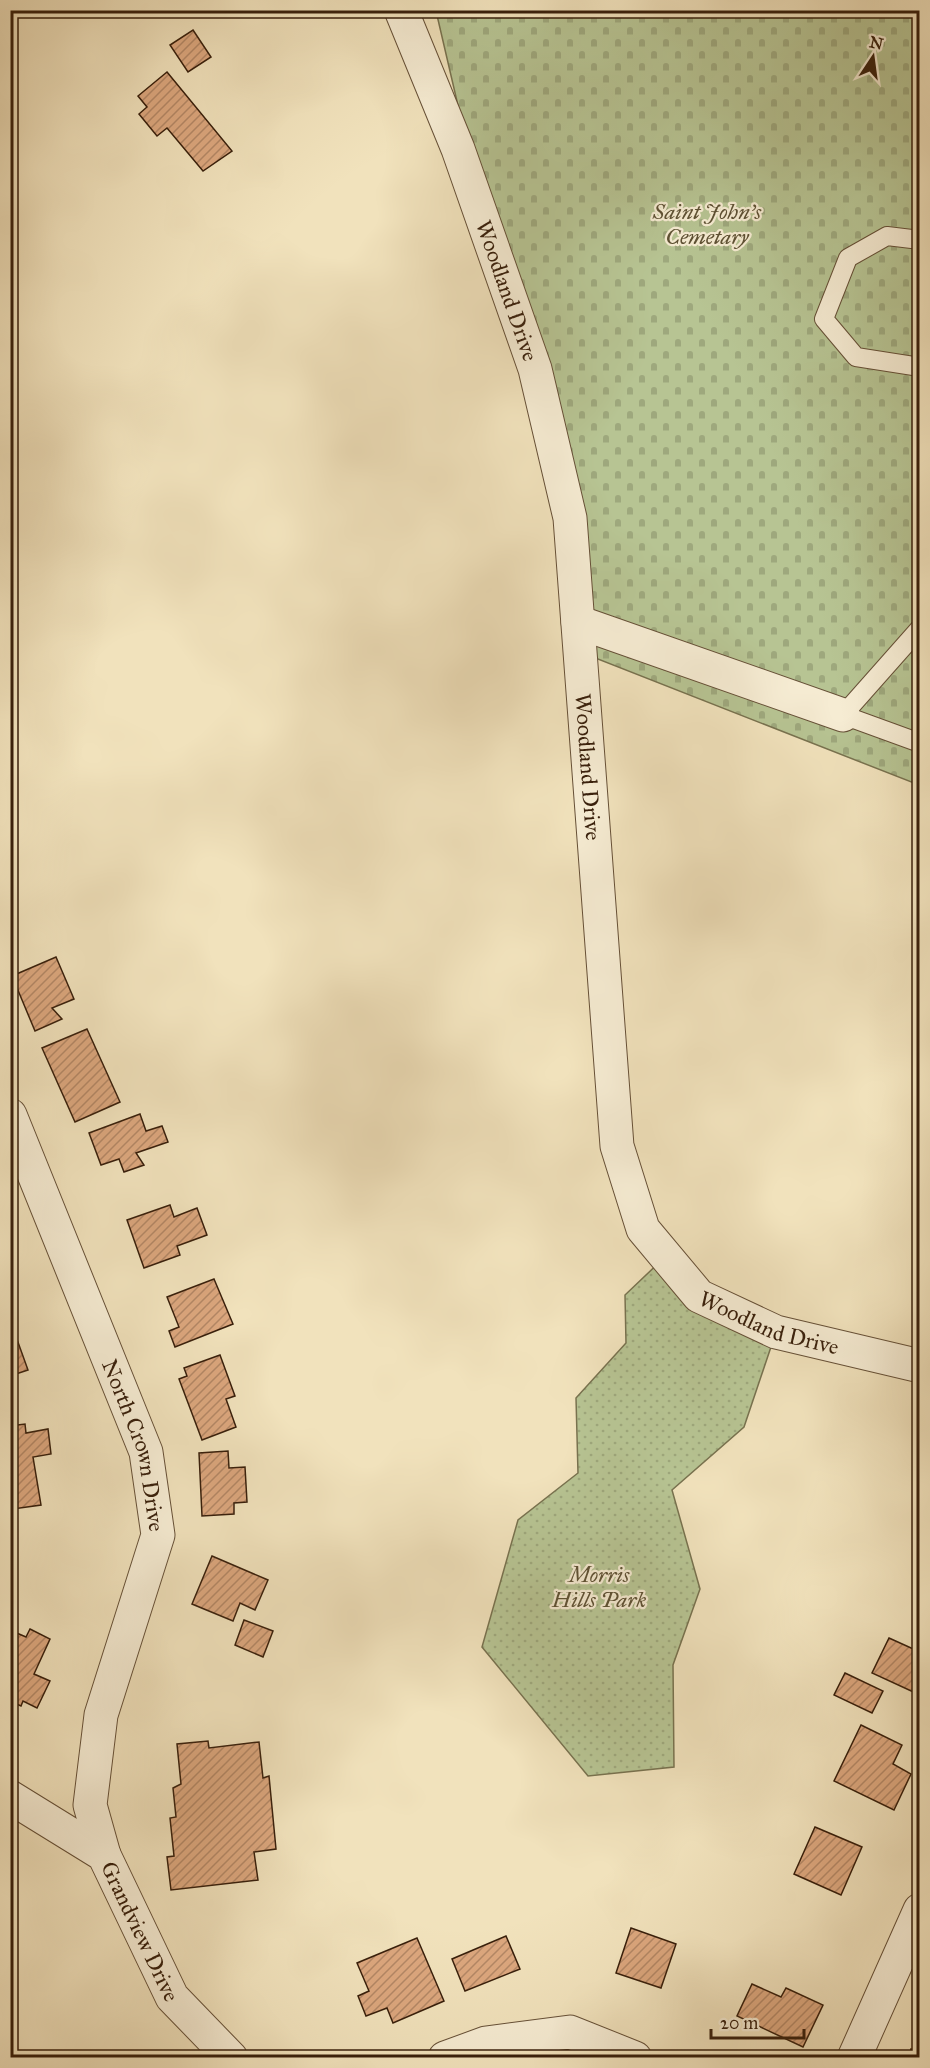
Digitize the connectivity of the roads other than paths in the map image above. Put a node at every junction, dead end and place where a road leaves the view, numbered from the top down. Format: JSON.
{"nodes":[{"id":1,"x":401,"y":10,"type":"edge"},
{"id":2,"x":920,"y":240,"type":"edge"},
{"id":3,"x":920,"y":367,"type":"edge"},
{"id":4,"x":578,"y":622,"type":"junction"},
{"id":5,"x":920,"y":628,"type":"edge"},
{"id":6,"x":843,"y":715,"type":"junction"},
{"id":7,"x":920,"y":743,"type":"edge"},
{"id":8,"x":10,"y":1116,"type":"edge"},
{"id":9,"x":920,"y":1366,"type":"edge"},
{"id":10,"x":10,"y":1797,"type":"edge"},
{"id":11,"x":104,"y":1855,"type":"junction"},
{"id":12,"x":920,"y":1910,"type":"edge"},
{"id":13,"x":231,"y":2058,"type":"edge"},
{"id":14,"x":445,"y":2058,"type":"edge"},
{"id":15,"x":635,"y":2058,"type":"edge"},
{"id":16,"x":854,"y":2058,"type":"edge"}],
"edges":[{"from":1,"to":4,"type":"street","name":"Woodland Drive"},
{"from":2,"to":3,"type":"lane"},
{"from":4,"to":6,"type":"street"},
{"from":4,"to":9,"type":"street","name":"Woodland Drive"},
{"from":5,"to":6,"type":"lane"},
{"from":6,"to":7,"type":"lane"},
{"from":8,"to":11,"type":"street","name":"North Crown Drive"},
{"from":10,"to":11,"type":"street","name":"Grandview Drive"},
{"from":11,"to":13,"type":"street","name":"Grandview Drive"},
{"from":12,"to":16,"type":"street"},
{"from":14,"to":15,"type":"street"}]}
